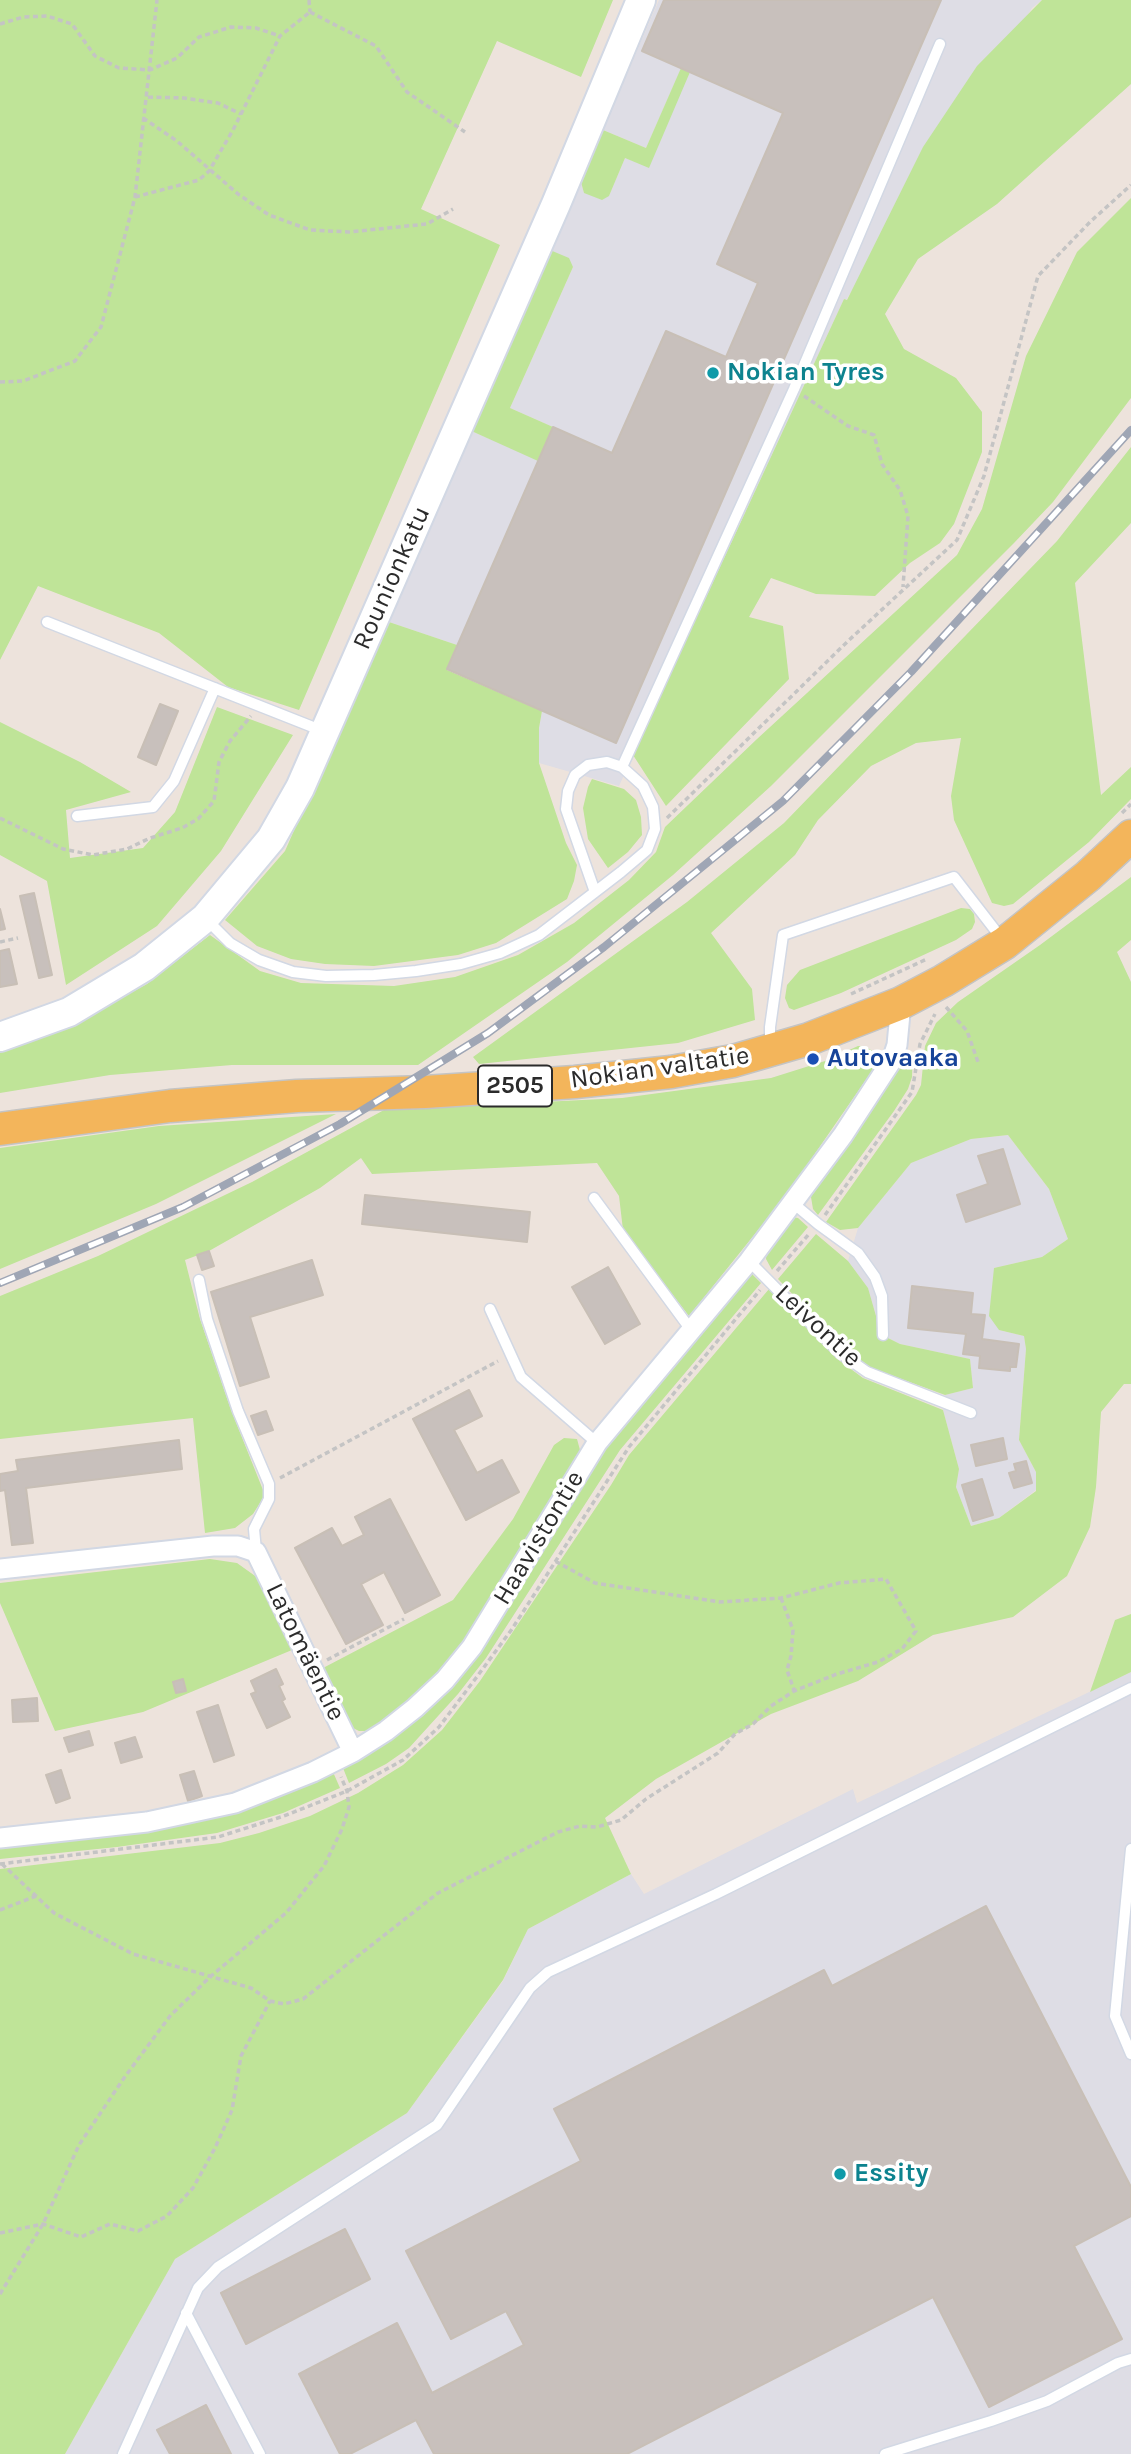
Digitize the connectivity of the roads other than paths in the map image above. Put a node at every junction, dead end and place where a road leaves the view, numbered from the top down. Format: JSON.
{"nodes":[{"id":1,"x":641,"y":0,"type":"edge"},
{"id":2,"x":940,"y":44,"type":"dead end"},
{"id":3,"x":47,"y":622,"type":"dead end"},
{"id":4,"x":215,"y":688,"type":"junction"},
{"id":5,"x":325,"y":732,"type":"junction"},
{"id":6,"x":622,"y":767,"type":"junction"},
{"id":7,"x":77,"y":816,"type":"dead end"},
{"id":8,"x":1131,"y":836,"type":"edge"},
{"id":9,"x":595,"y":892,"type":"junction"},
{"id":10,"x":205,"y":918,"type":"junction"},
{"id":11,"x":1005,"y":943,"type":"junction"},
{"id":12,"x":901,"y":1003,"type":"junction"},
{"id":13,"x":0,"y":1037,"type":"edge"},
{"id":14,"x":771,"y":1051,"type":"junction"},
{"id":15,"x":0,"y":1129,"type":"edge"},
{"id":16,"x":594,"y":1198,"type":"dead end"},
{"id":17,"x":793,"y":1203,"type":"junction"},
{"id":18,"x":750,"y":1261,"type":"junction"},
{"id":19,"x":199,"y":1280,"type":"dead end"},
{"id":20,"x":490,"y":1309,"type":"dead end"},
{"id":21,"x":691,"y":1330,"type":"junction"},
{"id":22,"x":883,"y":1335,"type":"dead end"},
{"id":23,"x":971,"y":1413,"type":"dead end"},
{"id":24,"x":597,"y":1443,"type":"junction"},
{"id":25,"x":256,"y":1552,"type":"junction"},
{"id":26,"x":0,"y":1569,"type":"edge"},
{"id":27,"x":1131,"y":1688,"type":"edge"},
{"id":28,"x":353,"y":1752,"type":"junction"},
{"id":29,"x":0,"y":1838,"type":"edge"},
{"id":30,"x":1131,"y":1849,"type":"edge"},
{"id":31,"x":1131,"y":2054,"type":"edge"},
{"id":32,"x":186,"y":2313,"type":"junction"},
{"id":33,"x":1131,"y":2359,"type":"edge"},
{"id":34,"x":124,"y":2454,"type":"edge"},
{"id":35,"x":260,"y":2454,"type":"edge"},
{"id":36,"x":885,"y":2454,"type":"edge"}],
"edges":[{"from":1,"to":5,"type":"main road","name":"Rounionkatu"},
{"from":2,"to":6,"type":"lane"},
{"from":3,"to":4,"type":"lane"},
{"from":4,"to":5,"type":"lane"},
{"from":4,"to":7,"type":"lane"},
{"from":5,"to":10,"type":"main road","name":"Rounionkatu"},
{"from":6,"to":9,"type":"lane"},
{"from":6,"to":9,"type":"lane"},
{"from":8,"to":11,"type":"main road","name":"Nokian valtatie","number":"2505"},
{"from":9,"to":10,"type":"lane"},
{"from":10,"to":13,"type":"main road","name":"Rounionkatu"},
{"from":11,"to":12,"type":"main road","name":"Nokian valtatie","number":"2505"},
{"from":11,"to":14,"type":"lane"},
{"from":12,"to":14,"type":"main road","name":"Nokian valtatie","number":"2505"},
{"from":12,"to":17,"type":"street","name":"Haavistontie"},
{"from":14,"to":15,"type":"main road","name":"Nokian valtatie","number":"2505"},
{"from":16,"to":21,"type":"lane"},
{"from":17,"to":18,"type":"street","name":"Haavistontie"},
{"from":17,"to":22,"type":"lane"},
{"from":18,"to":21,"type":"street","name":"Haavistontie"},
{"from":18,"to":23,"type":"lane","name":"Leivontie"},
{"from":19,"to":25,"type":"lane"},
{"from":20,"to":24,"type":"lane"},
{"from":21,"to":24,"type":"street","name":"Haavistontie"},
{"from":24,"to":28,"type":"street","name":"Haavistontie"},
{"from":25,"to":26,"type":"street"},
{"from":25,"to":28,"type":"street","name":"Latomäentie"},
{"from":27,"to":32,"type":"lane"},
{"from":28,"to":29,"type":"street","name":"Haavistontie"},
{"from":30,"to":31,"type":"lane"},
{"from":32,"to":34,"type":"lane"},
{"from":32,"to":35,"type":"lane"},
{"from":33,"to":36,"type":"lane"}]}
